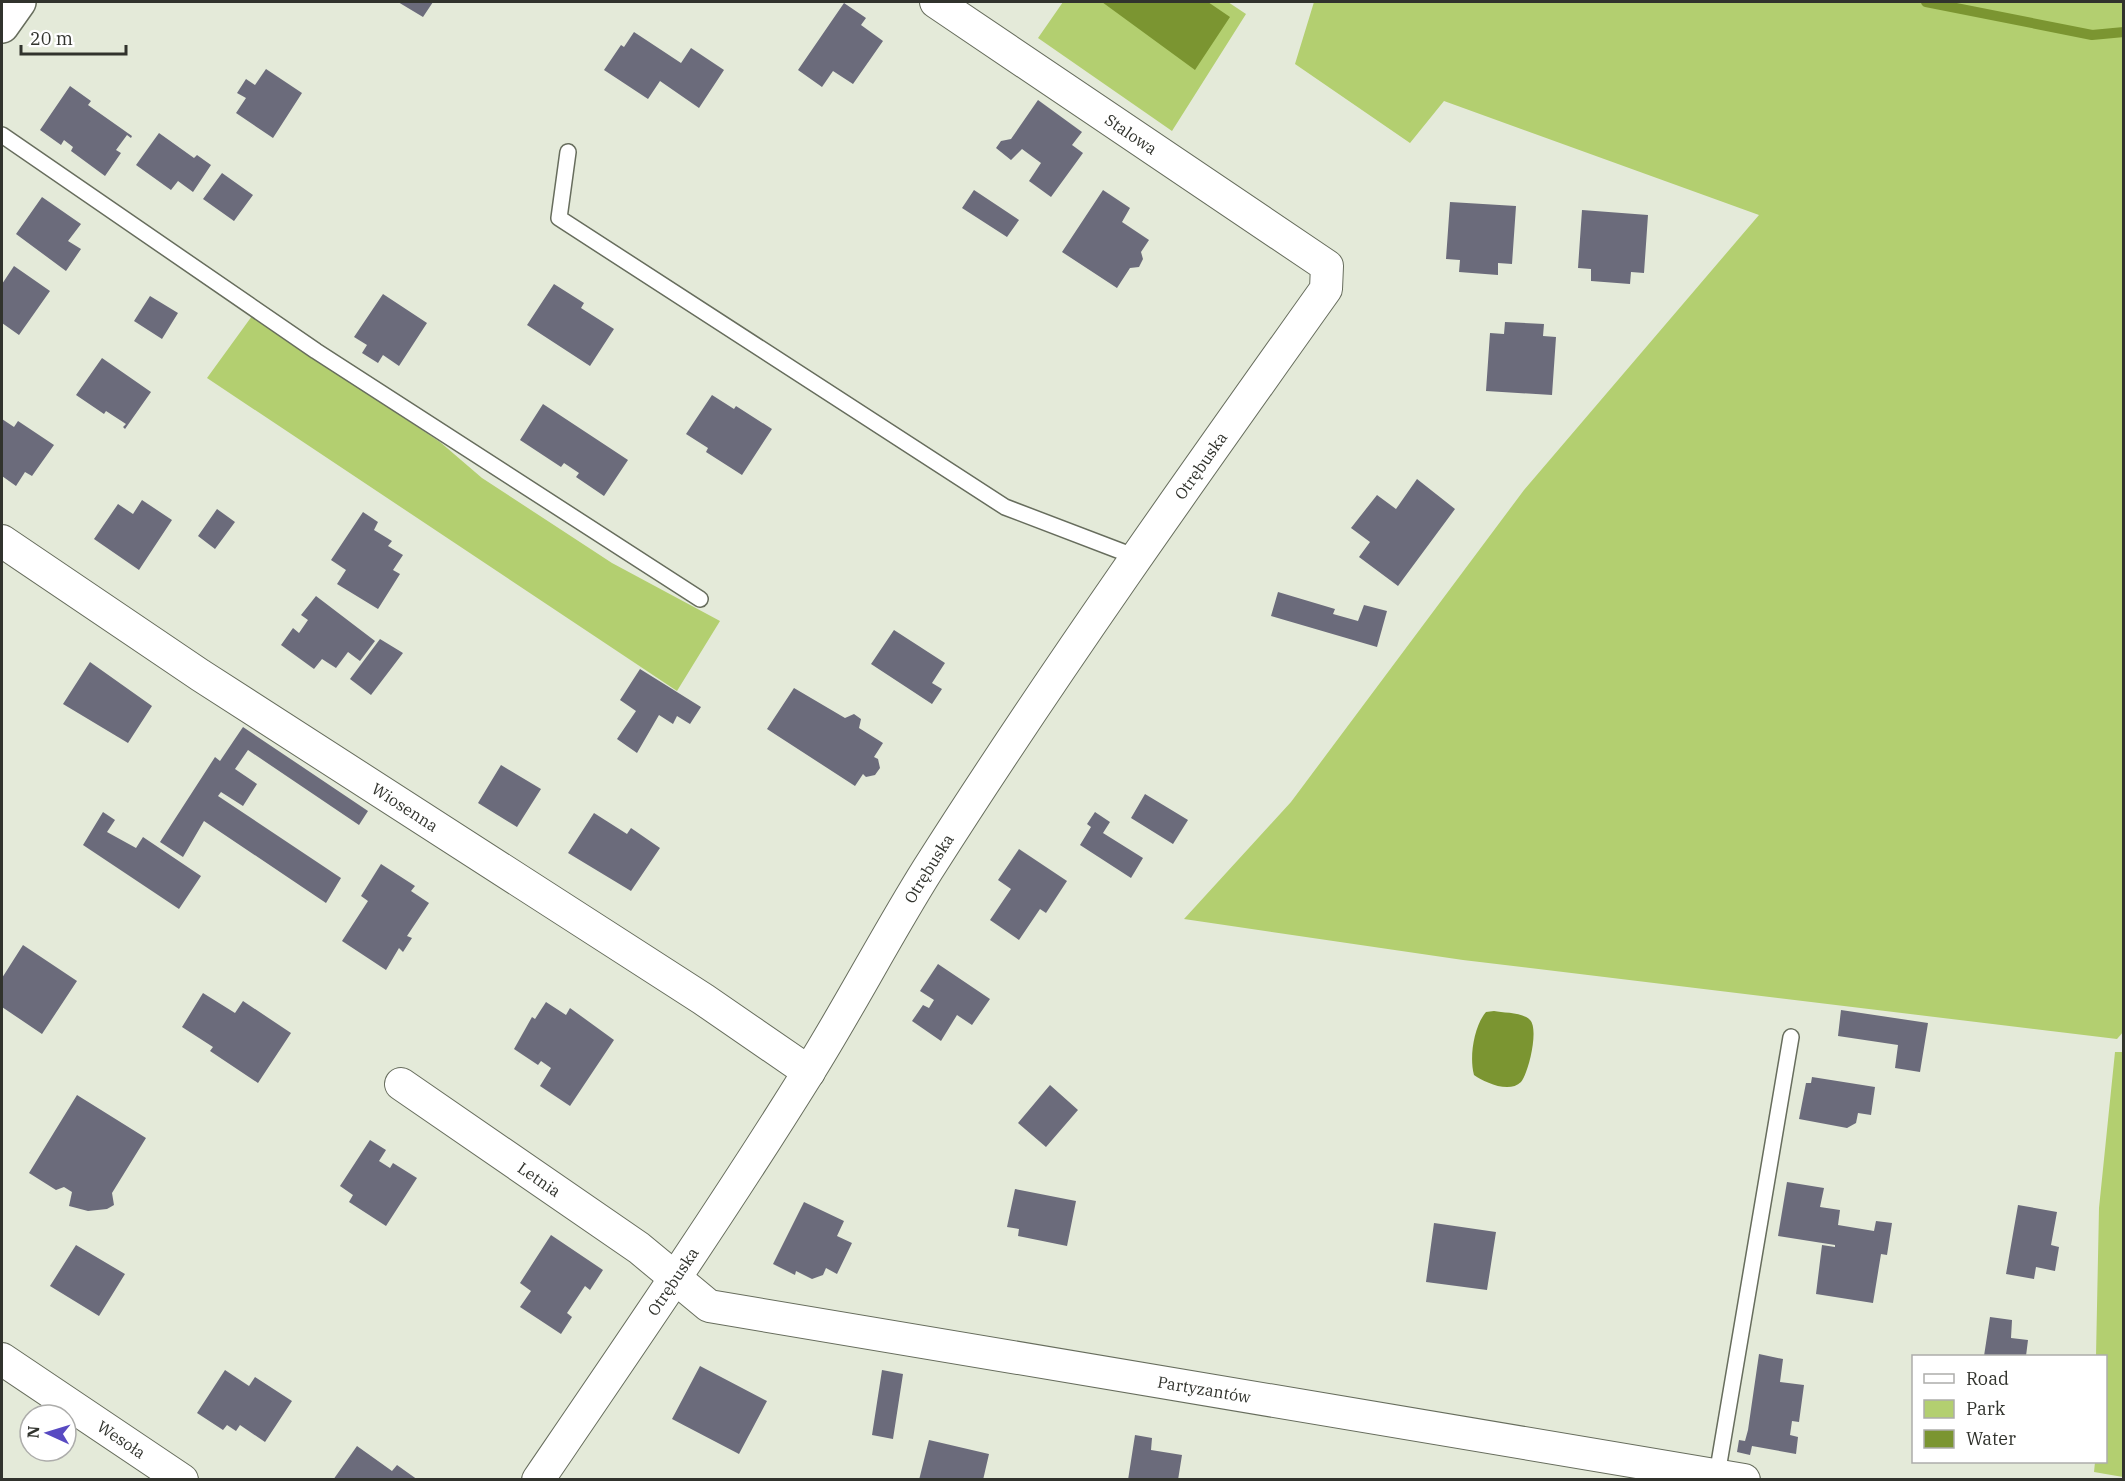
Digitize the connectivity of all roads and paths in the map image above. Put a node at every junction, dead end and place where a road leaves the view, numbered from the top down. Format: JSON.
{"nodes":[{"id":1,"x":19,"y":2,"type":"edge"},
{"id":2,"x":936,"y":2,"type":"edge"},
{"id":3,"x":2,"y":26,"type":"edge"},
{"id":4,"x":2,"y":135,"type":"edge"},
{"id":5,"x":568,"y":152,"type":"dead end"},
{"id":6,"x":1327,"y":266,"type":"joint"},
{"id":7,"x":2,"y":541,"type":"edge"},
{"id":8,"x":1136,"y":557,"type":"junction"},
{"id":9,"x":700,"y":599,"type":"dead end"},
{"id":10,"x":1791,"y":1037,"type":"dead end"},
{"id":11,"x":809,"y":1072,"type":"junction"},
{"id":12,"x":401,"y":1084,"type":"dead end"},
{"id":13,"x":676,"y":1278,"type":"junction"},
{"id":14,"x":2,"y":1359,"type":"edge"},
{"id":15,"x":1730,"y":1477,"type":"edge"},
{"id":16,"x":182,"y":1479,"type":"edge"},
{"id":17,"x":538,"y":1479,"type":"edge"}],
"edges":[{"from":1,"to":3,"type":"main road"},
{"from":2,"to":6,"type":"street","name":"Stalowa"},
{"from":4,"to":9,"type":"lane"},
{"from":5,"to":8,"type":"lane"},
{"from":6,"to":8,"type":"street","name":"Otrębuska"},
{"from":7,"to":11,"type":"street","name":"Wiosenna"},
{"from":8,"to":11,"type":"street","name":"Otrębuska"},
{"from":10,"to":15,"type":"lane"},
{"from":11,"to":13,"type":"street","name":"Otrębuska"},
{"from":12,"to":13,"type":"street","name":"Letnia"},
{"from":13,"to":15,"type":"street","name":"Partyzantów"},
{"from":13,"to":17,"type":"street","name":"Otrębuska"},
{"from":14,"to":16,"type":"street","name":"Wesoła"}]}
